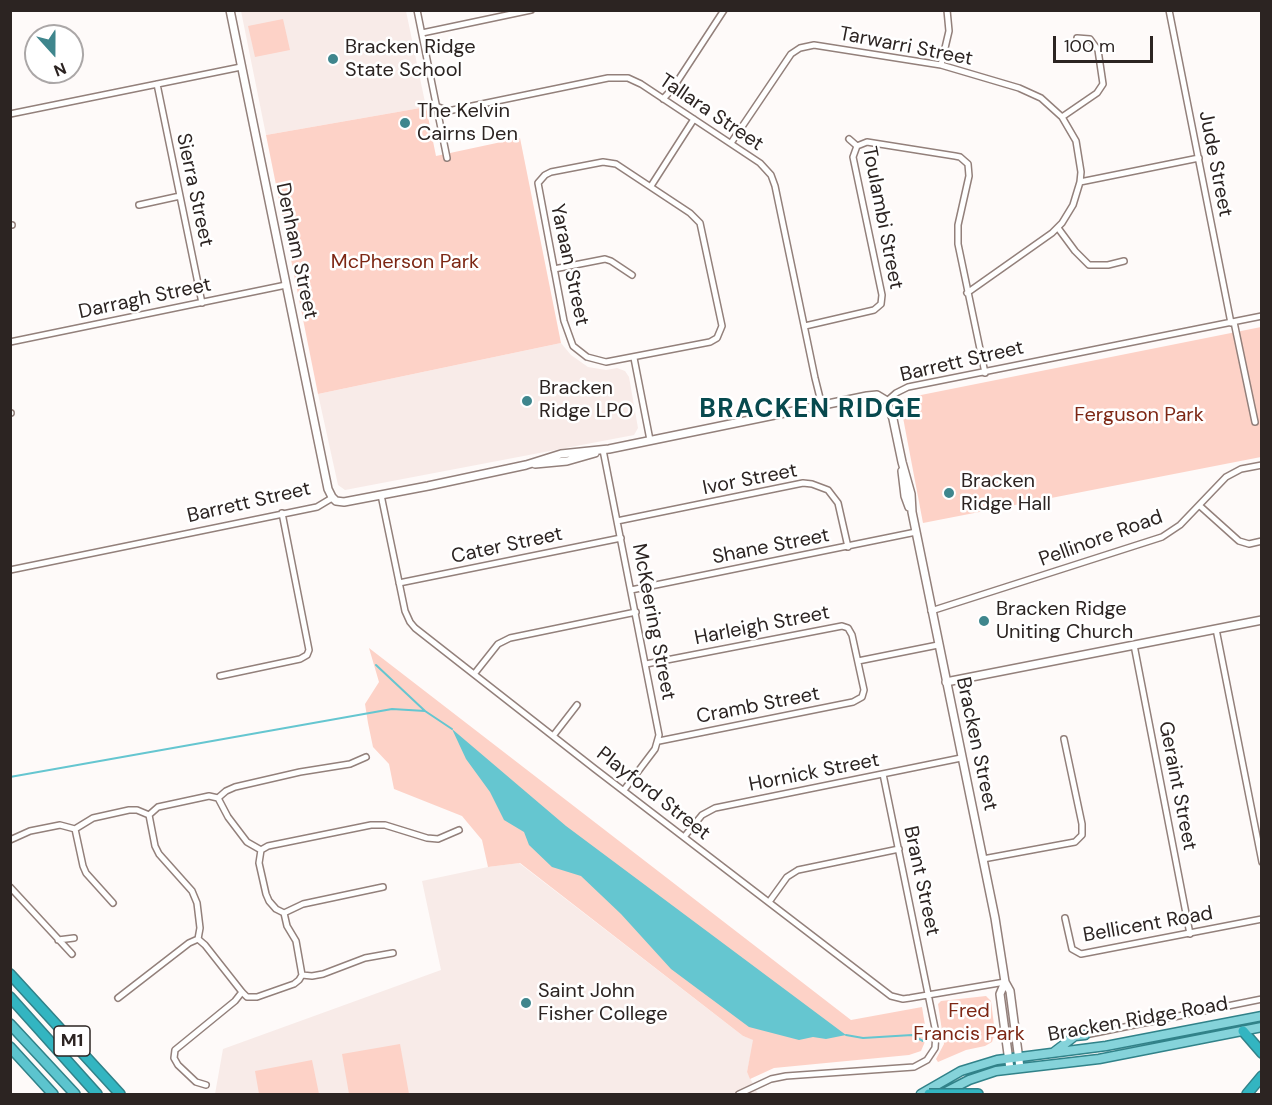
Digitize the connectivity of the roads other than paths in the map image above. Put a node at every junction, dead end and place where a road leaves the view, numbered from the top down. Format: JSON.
{"nodes":[{"id":1,"x":230,"y":10,"type":"edge"},
{"id":2,"x":417,"y":10,"type":"edge"},
{"id":3,"x":531,"y":10,"type":"edge"},
{"id":4,"x":724,"y":10,"type":"edge"},
{"id":5,"x":946,"y":10,"type":"edge"},
{"id":6,"x":1169,"y":10,"type":"edge"},
{"id":7,"x":505,"y":13,"type":"edge"},
{"id":8,"x":422,"y":33,"type":"junction"},
{"id":9,"x":1077,"y":38,"type":"dead end"},
{"id":10,"x":941,"y":65,"type":"junction"},
{"id":11,"x":241,"y":67,"type":"junction"},
{"id":12,"x":157,"y":84,"type":"junction"},
{"id":13,"x":663,"y":99,"type":"junction"},
{"id":14,"x":436,"y":106,"type":"junction"},
{"id":15,"x":10,"y":114,"type":"edge"},
{"id":16,"x":1062,"y":117,"type":"junction"},
{"id":17,"x":694,"y":119,"type":"junction"},
{"id":18,"x":849,"y":139,"type":"dead end"},
{"id":19,"x":731,"y":144,"type":"junction"},
{"id":20,"x":857,"y":146,"type":"junction"},
{"id":21,"x":447,"y":158,"type":"dead end"},
{"id":22,"x":1199,"y":158,"type":"junction"},
{"id":23,"x":1080,"y":183,"type":"junction"},
{"id":24,"x":651,"y":186,"type":"junction"},
{"id":25,"x":180,"y":196,"type":"junction"},
{"id":26,"x":139,"y":205,"type":"dead end"},
{"id":27,"x":1058,"y":228,"type":"junction"},
{"id":28,"x":1124,"y":261,"type":"dead end"},
{"id":29,"x":554,"y":269,"type":"junction"},
{"id":30,"x":632,"y":275,"type":"dead end"},
{"id":31,"x":286,"y":285,"type":"junction"},
{"id":32,"x":968,"y":293,"type":"junction"},
{"id":33,"x":202,"y":303,"type":"junction"},
{"id":34,"x":881,"y":304,"type":"junction"},
{"id":35,"x":888,"y":305,"type":"dead end"},
{"id":36,"x":1262,"y":316,"type":"edge"},
{"id":37,"x":1233,"y":323,"type":"junction"},
{"id":38,"x":805,"y":326,"type":"junction"},
{"id":39,"x":10,"y":342,"type":"edge"},
{"id":40,"x":634,"y":358,"type":"junction"},
{"id":41,"x":985,"y":373,"type":"junction"},
{"id":42,"x":886,"y":401,"type":"junction"},
{"id":43,"x":822,"y":405,"type":"junction"},
{"id":44,"x":1255,"y":422,"type":"dead end"},
{"id":45,"x":650,"y":440,"type":"junction"},
{"id":46,"x":603,"y":450,"type":"junction"},
{"id":47,"x":1262,"y":465,"type":"edge"},
{"id":48,"x":381,"y":495,"type":"junction"},
{"id":49,"x":332,"y":498,"type":"junction"},
{"id":50,"x":1200,"y":506,"type":"junction"},
{"id":51,"x":282,"y":513,"type":"junction"},
{"id":52,"x":617,"y":521,"type":"junction"},
{"id":53,"x":916,"y":532,"type":"junction"},
{"id":54,"x":621,"y":538,"type":"junction"},
{"id":55,"x":1262,"y":541,"type":"edge"},
{"id":56,"x":848,"y":547,"type":"junction"},
{"id":57,"x":10,"y":570,"type":"edge"},
{"id":58,"x":399,"y":583,"type":"junction"},
{"id":59,"x":631,"y":590,"type":"junction"},
{"id":60,"x":931,"y":611,"type":"junction"},
{"id":61,"x":636,"y":612,"type":"junction"},
{"id":62,"x":1262,"y":620,"type":"edge"},
{"id":63,"x":853,"y":622,"type":"dead end"},
{"id":64,"x":848,"y":628,"type":"junction"},
{"id":65,"x":1216,"y":629,"type":"junction"},
{"id":66,"x":938,"y":645,"type":"junction"},
{"id":67,"x":1134,"y":645,"type":"junction"},
{"id":68,"x":858,"y":661,"type":"junction"},
{"id":69,"x":646,"y":664,"type":"junction"},
{"id":70,"x":475,"y":673,"type":"junction"},
{"id":71,"x":220,"y":676,"type":"dead end"},
{"id":72,"x":946,"y":682,"type":"junction"},
{"id":73,"x":577,"y":705,"type":"dead end"},
{"id":74,"x":553,"y":736,"type":"junction"},
{"id":75,"x":1065,"y":739,"type":"dead end"},
{"id":76,"x":659,"y":741,"type":"junction"},
{"id":77,"x":366,"y":757,"type":"dead end"},
{"id":78,"x":961,"y":758,"type":"junction"},
{"id":79,"x":883,"y":774,"type":"junction"},
{"id":80,"x":624,"y":790,"type":"junction"},
{"id":81,"x":218,"y":798,"type":"junction"},
{"id":82,"x":149,"y":815,"type":"junction"},
{"id":83,"x":75,"y":829,"type":"junction"},
{"id":84,"x":459,"y":830,"type":"dead end"},
{"id":85,"x":684,"y":837,"type":"junction"},
{"id":86,"x":10,"y":840,"type":"edge"},
{"id":87,"x":899,"y":849,"type":"junction"},
{"id":88,"x":261,"y":850,"type":"junction"},
{"id":89,"x":983,"y":859,"type":"junction"},
{"id":90,"x":1262,"y":862,"type":"edge"},
{"id":91,"x":10,"y":887,"type":"edge"},
{"id":92,"x":383,"y":887,"type":"dead end"},
{"id":93,"x":769,"y":902,"type":"junction"},
{"id":94,"x":113,"y":903,"type":"dead end"},
{"id":95,"x":284,"y":913,"type":"junction"},
{"id":96,"x":1065,"y":918,"type":"dead end"},
{"id":97,"x":1262,"y":920,"type":"edge"},
{"id":98,"x":1190,"y":934,"type":"junction"},
{"id":99,"x":74,"y":938,"type":"dead end"},
{"id":100,"x":198,"y":939,"type":"junction"},
{"id":101,"x":58,"y":940,"type":"junction"},
{"id":102,"x":393,"y":953,"type":"dead end"},
{"id":103,"x":72,"y":954,"type":"dead end"},
{"id":104,"x":10,"y":974,"type":"edge"},
{"id":105,"x":302,"y":975,"type":"junction"},
{"id":106,"x":1005,"y":982,"type":"junction"},
{"id":107,"x":242,"y":992,"type":"junction"},
{"id":108,"x":928,"y":994,"type":"junction"},
{"id":109,"x":10,"y":997,"type":"edge"},
{"id":110,"x":118,"y":998,"type":"dead end"},
{"id":111,"x":1262,"y":999,"type":"edge"},
{"id":112,"x":1262,"y":1016,"type":"edge"},
{"id":113,"x":10,"y":1024,"type":"edge"},
{"id":114,"x":1262,"y":1027,"type":"edge"},
{"id":115,"x":1243,"y":1031,"type":"junction"},
{"id":116,"x":1084,"y":1035,"type":"joint"},
{"id":117,"x":10,"y":1047,"type":"edge"},
{"id":118,"x":1054,"y":1052,"type":"junction"},
{"id":119,"x":1262,"y":1053,"type":"edge"},
{"id":120,"x":1018,"y":1056,"type":"junction"},
{"id":121,"x":1008,"y":1058,"type":"junction"},
{"id":122,"x":1020,"y":1068,"type":"junction"},
{"id":123,"x":1010,"y":1069,"type":"junction"},
{"id":124,"x":1262,"y":1076,"type":"edge"},
{"id":125,"x":206,"y":1085,"type":"dead end"},
{"id":126,"x":964,"y":1094,"type":"edge"},
{"id":127,"x":53,"y":1095,"type":"edge"},
{"id":128,"x":75,"y":1095,"type":"edge"},
{"id":129,"x":97,"y":1095,"type":"edge"},
{"id":130,"x":120,"y":1095,"type":"edge"},
{"id":131,"x":739,"y":1095,"type":"edge"},
{"id":132,"x":921,"y":1095,"type":"edge"},
{"id":133,"x":929,"y":1095,"type":"edge"},
{"id":134,"x":942,"y":1095,"type":"edge"},
{"id":135,"x":978,"y":1095,"type":"edge"},
{"id":136,"x":1247,"y":1095,"type":"edge"}],
"edges":[{"from":1,"to":11,"type":"street","name":"Denham Street"},
{"from":2,"to":8,"type":"street"},
{"from":3,"to":7,"type":"street"},
{"from":4,"to":13,"type":"street"},
{"from":5,"to":10,"type":"street"},
{"from":6,"to":22,"type":"street","name":"Jude Street"},
{"from":7,"to":8,"type":"street"},
{"from":8,"to":14,"type":"street"},
{"from":9,"to":16,"type":"street"},
{"from":10,"to":16,"type":"street","name":"Tarwarri Street"},
{"from":10,"to":19,"type":"street","name":"Tarwarri Street"},
{"from":11,"to":12,"type":"street"},
{"from":11,"to":31,"type":"street","name":"Denham Street"},
{"from":12,"to":15,"type":"street"},
{"from":12,"to":25,"type":"street","name":"Sierra Street"},
{"from":13,"to":14,"type":"street","name":"Tallara Street"},
{"from":13,"to":17,"type":"street","name":"Tallara Street"},
{"from":14,"to":21,"type":"street"},
{"from":16,"to":23,"type":"street","name":"Tarwarri Street"},
{"from":17,"to":19,"type":"street","name":"Tallara Street"},
{"from":17,"to":24,"type":"street"},
{"from":18,"to":20,"type":"street","name":"Toulambi Street"},
{"from":19,"to":38,"type":"street","name":"Tallara Street"},
{"from":20,"to":32,"type":"street"},
{"from":20,"to":34,"type":"street","name":"Toulambi Street"},
{"from":22,"to":23,"type":"street"},
{"from":22,"to":37,"type":"street","name":"Jude Street"},
{"from":23,"to":27,"type":"street","name":"Tarwarri Street"},
{"from":24,"to":29,"type":"street","name":"Yaraan Street"},
{"from":24,"to":40,"type":"street","name":"Yaraan Street"},
{"from":25,"to":26,"type":"street"},
{"from":25,"to":33,"type":"street","name":"Sierra Street"},
{"from":27,"to":28,"type":"street"},
{"from":27,"to":32,"type":"street","name":"Tarwarri Street"},
{"from":29,"to":30,"type":"street"},
{"from":29,"to":40,"type":"street","name":"Yaraan Street"},
{"from":31,"to":33,"type":"street","name":"Darragh Street"},
{"from":31,"to":49,"type":"street","name":"Denham Street"},
{"from":32,"to":41,"type":"street"},
{"from":33,"to":39,"type":"street","name":"Darragh Street"},
{"from":34,"to":35,"type":"street","name":"Toulambi Street"},
{"from":34,"to":38,"type":"street","name":"Toulambi Street"},
{"from":36,"to":37,"type":"street","name":"Barrett Street"},
{"from":37,"to":41,"type":"street","name":"Barrett Street"},
{"from":37,"to":44,"type":"street","name":"Jude Street"},
{"from":38,"to":43,"type":"street","name":"Tallara Street"},
{"from":40,"to":45,"type":"street"},
{"from":41,"to":42,"type":"street","name":"Barrett Street"},
{"from":42,"to":43,"type":"street","name":"Barrett Street"},
{"from":42,"to":53,"type":"street","name":"Bracken Street"},
{"from":43,"to":45,"type":"street","name":"Barrett Street"},
{"from":45,"to":46,"type":"street","name":"Barrett Street"},
{"from":46,"to":48,"type":"street","name":"Barrett Street"},
{"from":46,"to":52,"type":"street","name":"McKeering Street"},
{"from":47,"to":50,"type":"street","name":"Pellinore Road"},
{"from":48,"to":49,"type":"street","name":"Barrett Street"},
{"from":48,"to":58,"type":"street","name":"Playford Street"},
{"from":49,"to":51,"type":"street","name":"Barrett Street"},
{"from":50,"to":55,"type":"street"},
{"from":50,"to":60,"type":"street","name":"Pellinore Road"},
{"from":51,"to":57,"type":"street","name":"Barrett Street"},
{"from":51,"to":71,"type":"street"},
{"from":52,"to":54,"type":"street","name":"McKeering Street"},
{"from":52,"to":56,"type":"street","name":"Ivor Street"},
{"from":53,"to":56,"type":"street","name":"Shane Street"},
{"from":53,"to":60,"type":"street","name":"Bracken Street"},
{"from":54,"to":58,"type":"street","name":"Cater Street"},
{"from":54,"to":59,"type":"street","name":"McKeering Street"},
{"from":56,"to":59,"type":"street","name":"Shane Street"},
{"from":58,"to":70,"type":"street","name":"Playford Street"},
{"from":59,"to":61,"type":"street","name":"McKeering Street"},
{"from":60,"to":66,"type":"street","name":"Bracken Street"},
{"from":61,"to":69,"type":"street","name":"McKeering Street"},
{"from":61,"to":70,"type":"street"},
{"from":62,"to":65,"type":"street"},
{"from":63,"to":64,"type":"street","name":"Harleigh Street"},
{"from":64,"to":68,"type":"street","name":"Harleigh Street"},
{"from":64,"to":69,"type":"street","name":"Harleigh Street"},
{"from":65,"to":67,"type":"street"},
{"from":65,"to":90,"type":"street"},
{"from":66,"to":68,"type":"street"},
{"from":66,"to":72,"type":"street","name":"Bracken Street"},
{"from":67,"to":72,"type":"street"},
{"from":67,"to":98,"type":"street","name":"Geraint Street"},
{"from":68,"to":76,"type":"street","name":"Cramb Street"},
{"from":69,"to":76,"type":"street","name":"McKeering Street"},
{"from":70,"to":74,"type":"street","name":"Playford Street"},
{"from":72,"to":78,"type":"street","name":"Bracken Street"},
{"from":73,"to":74,"type":"street"},
{"from":74,"to":80,"type":"street","name":"Playford Street"},
{"from":75,"to":89,"type":"street"},
{"from":76,"to":80,"type":"street"},
{"from":77,"to":81,"type":"street"},
{"from":78,"to":79,"type":"street","name":"Hornick Street"},
{"from":78,"to":89,"type":"street","name":"Bracken Street"},
{"from":79,"to":85,"type":"street","name":"Hornick Street"},
{"from":79,"to":87,"type":"street","name":"Brant Street"},
{"from":80,"to":85,"type":"street","name":"Playford Street"},
{"from":81,"to":82,"type":"street"},
{"from":81,"to":88,"type":"street"},
{"from":82,"to":83,"type":"street"},
{"from":82,"to":100,"type":"street"},
{"from":83,"to":86,"type":"street"},
{"from":83,"to":94,"type":"street"},
{"from":84,"to":88,"type":"street"},
{"from":85,"to":93,"type":"street","name":"Playford Street"},
{"from":87,"to":93,"type":"street"},
{"from":87,"to":108,"type":"street","name":"Brant Street"},
{"from":88,"to":95,"type":"street"},
{"from":89,"to":106,"type":"street","name":"Bracken Street"},
{"from":91,"to":101,"type":"street"},
{"from":92,"to":95,"type":"street"},
{"from":93,"to":108,"type":"street","name":"Playford Street"},
{"from":95,"to":105,"type":"street"},
{"from":96,"to":98,"type":"street","name":"Bellicent Road"},
{"from":97,"to":98,"type":"street","name":"Bellicent Road"},
{"from":99,"to":101,"type":"street"},
{"from":100,"to":107,"type":"street"},
{"from":100,"to":110,"type":"street"},
{"from":101,"to":103,"type":"street"},
{"from":102,"to":105,"type":"street"},
{"from":104,"to":130,"type":"highway","number":"M1"},
{"from":105,"to":107,"type":"street"},
{"from":106,"to":108,"type":"street","name":"Playford Street"},
{"from":106,"to":120,"type":"street","name":"Bracken Street"},
{"from":106,"to":121,"type":"street","name":"Bracken Street"},
{"from":107,"to":125,"type":"street"},
{"from":108,"to":131,"type":"street","name":"Brant Street"},
{"from":109,"to":129,"type":"highway","number":"M1"},
{"from":111,"to":116,"type":"street","name":"Bracken Ridge Road"},
{"from":112,"to":118,"type":"main road","name":"Bracken Ridge Road"},
{"from":113,"to":128,"type":"highway"},
{"from":114,"to":115,"type":"main road","name":"Bracken Ridge Road"},
{"from":115,"to":119,"type":"highway"},
{"from":115,"to":122,"type":"main road","name":"Bracken Ridge Road"},
{"from":116,"to":118,"type":"main road"},
{"from":117,"to":127,"type":"highway"},
{"from":118,"to":120,"type":"main road","name":"Bracken Ridge Road"},
{"from":120,"to":121,"type":"main road","name":"Bracken Ridge Road"},
{"from":120,"to":122,"type":"street","name":"Bracken Street"},
{"from":121,"to":123,"type":"street","name":"Bracken Street"},
{"from":121,"to":132,"type":"main road","name":"Bracken Ridge Road"},
{"from":122,"to":123,"type":"main road","name":"Bracken Ridge Road"},
{"from":123,"to":134,"type":"main road","name":"Bracken Ridge Road"},
{"from":124,"to":136,"type":"highway"},
{"from":126,"to":133,"type":"highway","bridge":true},
{"from":126,"to":135,"type":"highway"}]}
